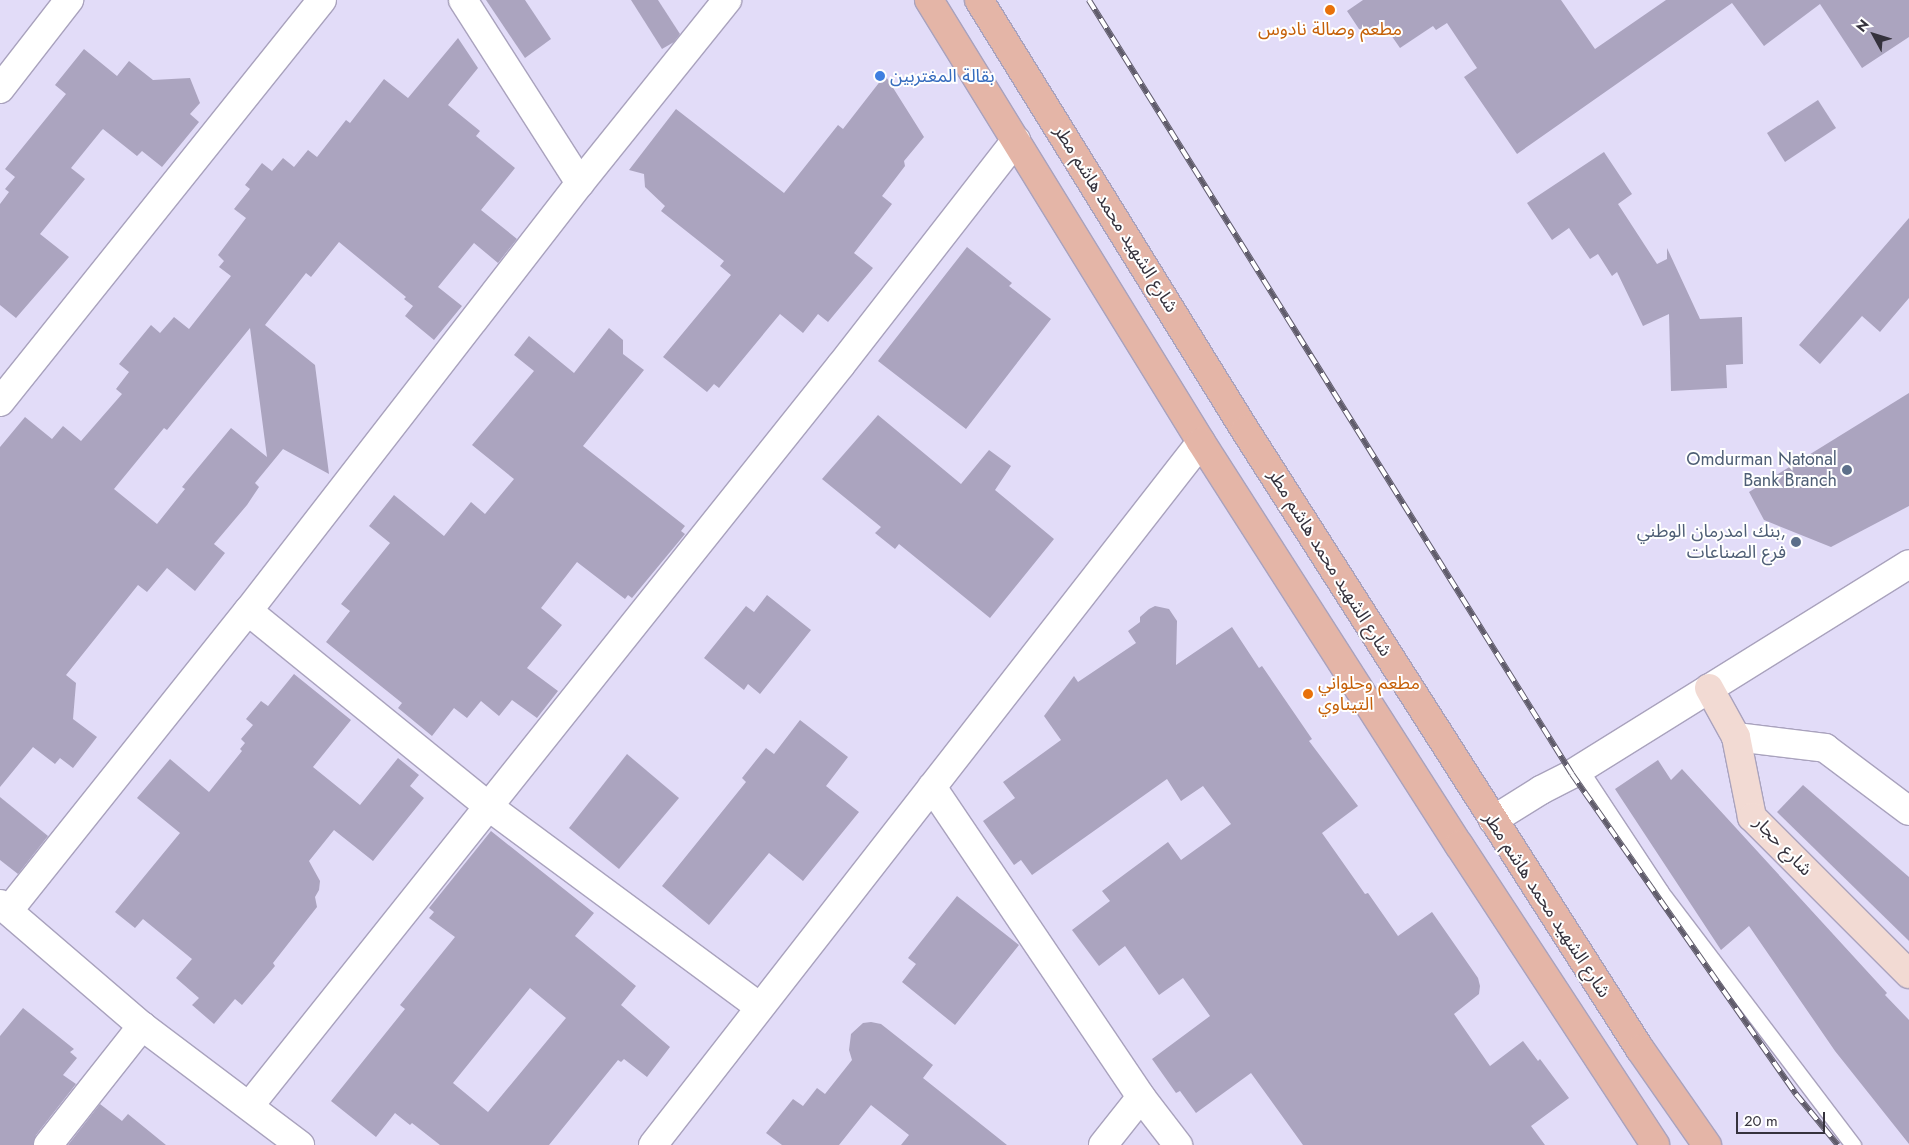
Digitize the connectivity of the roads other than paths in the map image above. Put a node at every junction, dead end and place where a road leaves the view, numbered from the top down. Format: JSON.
{"nodes":[{"id":1,"x":69,"y":0,"type":"edge"},
{"id":2,"x":322,"y":0,"type":"edge"},
{"id":3,"x":463,"y":0,"type":"edge"},
{"id":4,"x":727,"y":0,"type":"edge"},
{"id":5,"x":928,"y":0,"type":"edge"},
{"id":6,"x":980,"y":0,"type":"edge"},
{"id":7,"x":0,"y":89,"type":"edge"},
{"id":8,"x":1016,"y":140,"type":"junction"},
{"id":9,"x":580,"y":183,"type":"junction"},
{"id":10,"x":0,"y":402,"type":"edge"},
{"id":11,"x":1201,"y":442,"type":"junction"},
{"id":12,"x":1909,"y":564,"type":"edge"},
{"id":13,"x":248,"y":611,"type":"junction"},
{"id":14,"x":1709,"y":688,"type":"junction"},
{"id":15,"x":1736,"y":737,"type":"junction"},
{"id":16,"x":1580,"y":769,"type":"junction"},
{"id":17,"x":932,"y":787,"type":"junction"},
{"id":18,"x":488,"y":806,"type":"junction"},
{"id":19,"x":1909,"y":811,"type":"edge"},
{"id":20,"x":1493,"y":820,"type":"junction"},
{"id":21,"x":4,"y":907,"type":"edge"},
{"id":22,"x":1909,"y":974,"type":"edge"},
{"id":23,"x":760,"y":1007,"type":"junction"},
{"id":24,"x":142,"y":1026,"type":"junction"},
{"id":25,"x":1141,"y":1096,"type":"junction"},
{"id":26,"x":250,"y":1105,"type":"junction"},
{"id":27,"x":48,"y":1145,"type":"edge"},
{"id":28,"x":300,"y":1145,"type":"edge"},
{"id":29,"x":653,"y":1145,"type":"edge"},
{"id":30,"x":1103,"y":1145,"type":"edge"},
{"id":31,"x":1178,"y":1145,"type":"edge"},
{"id":32,"x":1655,"y":1145,"type":"edge"},
{"id":33,"x":1707,"y":1145,"type":"edge"},
{"id":34,"x":1853,"y":1145,"type":"edge"}],
"edges":[{"from":1,"to":7,"type":"street"},
{"from":2,"to":10,"type":"street"},
{"from":3,"to":9,"type":"street"},
{"from":4,"to":9,"type":"street"},
{"from":5,"to":8,"type":"main road"},
{"from":6,"to":20,"type":"main road","name":"شارع الشهيد محمد هاشم مطر"},
{"from":8,"to":11,"type":"main road"},
{"from":8,"to":18,"type":"street"},
{"from":9,"to":13,"type":"street"},
{"from":11,"to":17,"type":"street"},
{"from":11,"to":32,"type":"main road"},
{"from":12,"to":14,"type":"street"},
{"from":13,"to":18,"type":"street"},
{"from":13,"to":21,"type":"street"},
{"from":14,"to":15,"type":"street","name":"شارع حجار"},
{"from":14,"to":16,"type":"street"},
{"from":15,"to":19,"type":"street"},
{"from":15,"to":22,"type":"street","name":"شارع حجار"},
{"from":16,"to":20,"type":"street"},
{"from":16,"to":34,"type":"lane"},
{"from":17,"to":23,"type":"street"},
{"from":17,"to":25,"type":"street"},
{"from":18,"to":23,"type":"street"},
{"from":18,"to":26,"type":"street"},
{"from":20,"to":33,"type":"main road","name":"شارع الشهيد محمد هاشم مطر"},
{"from":21,"to":24,"type":"street"},
{"from":23,"to":29,"type":"street"},
{"from":24,"to":26,"type":"street"},
{"from":24,"to":27,"type":"street"},
{"from":25,"to":30,"type":"street"},
{"from":25,"to":31,"type":"street"},
{"from":26,"to":28,"type":"street"}]}
